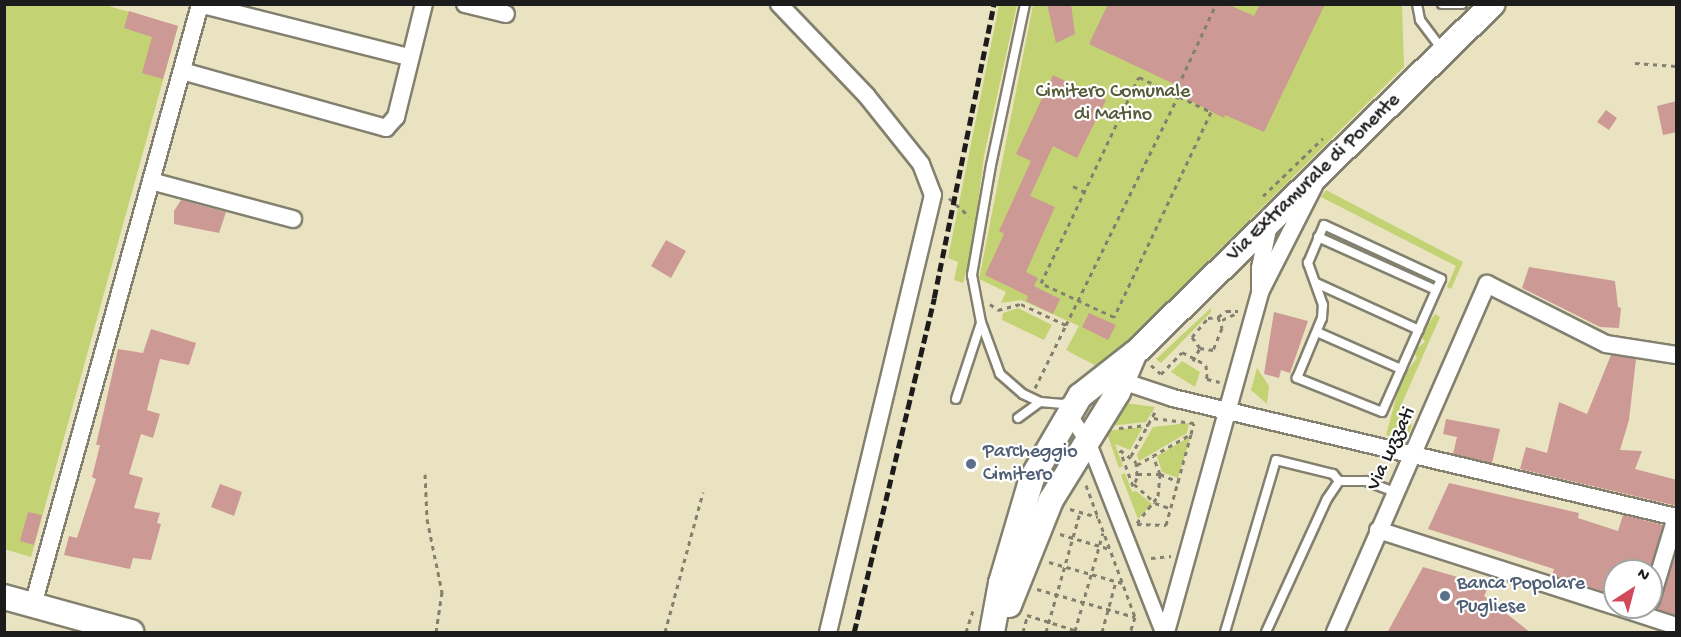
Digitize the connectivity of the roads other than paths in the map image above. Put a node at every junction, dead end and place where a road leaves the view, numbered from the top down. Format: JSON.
{"nodes":[{"id":1,"x":424,"y":4,"type":"edge"},
{"id":2,"x":465,"y":4,"type":"edge"},
{"id":3,"x":779,"y":4,"type":"edge"},
{"id":4,"x":1025,"y":4,"type":"edge"},
{"id":5,"x":1417,"y":4,"type":"edge"},
{"id":6,"x":1442,"y":4,"type":"edge"},
{"id":7,"x":1462,"y":4,"type":"edge"},
{"id":8,"x":1492,"y":4,"type":"edge"},
{"id":9,"x":199,"y":5,"type":"edge"},
{"id":10,"x":506,"y":14,"type":"dead end"},
{"id":11,"x":1444,"y":51,"type":"junction"},
{"id":12,"x":409,"y":57,"type":"junction"},
{"id":13,"x":182,"y":70,"type":"junction"},
{"id":14,"x":151,"y":181,"type":"junction"},
{"id":15,"x":293,"y":219,"type":"dead end"},
{"id":16,"x":1281,"y":222,"type":"junction"},
{"id":17,"x":1318,"y":237,"type":"junction"},
{"id":18,"x":1316,"y":283,"type":"junction"},
{"id":19,"x":1436,"y":290,"type":"junction"},
{"id":20,"x":981,"y":322,"type":"junction"},
{"id":21,"x":1419,"y":330,"type":"junction"},
{"id":22,"x":1317,"y":332,"type":"junction"},
{"id":23,"x":1677,"y":355,"type":"edge"},
{"id":24,"x":1401,"y":369,"type":"junction"},
{"id":25,"x":1115,"y":378,"type":"junction"},
{"id":26,"x":956,"y":399,"type":"dead end"},
{"id":27,"x":1040,"y":402,"type":"junction"},
{"id":28,"x":1066,"y":409,"type":"junction"},
{"id":29,"x":1230,"y":411,"type":"junction"},
{"id":30,"x":1018,"y":418,"type":"dead end"},
{"id":31,"x":1080,"y":450,"type":"junction"},
{"id":32,"x":1413,"y":456,"type":"junction"},
{"id":33,"x":1339,"y":481,"type":"junction"},
{"id":34,"x":1395,"y":492,"type":"junction"},
{"id":35,"x":1676,"y":517,"type":"edge"},
{"id":36,"x":1378,"y":530,"type":"junction"},
{"id":37,"x":1663,"y":561,"type":"edge"},
{"id":38,"x":4,"y":597,"type":"edge"},
{"id":39,"x":1603,"y":602,"type":"edge"},
{"id":40,"x":33,"y":605,"type":"junction"},
{"id":41,"x":1663,"y":617,"type":"edge"},
{"id":42,"x":1677,"y":626,"type":"edge"},
{"id":43,"x":131,"y":633,"type":"edge"},
{"id":44,"x":828,"y":633,"type":"edge"},
{"id":45,"x":995,"y":633,"type":"edge"},
{"id":46,"x":1165,"y":633,"type":"edge"},
{"id":47,"x":1225,"y":633,"type":"edge"},
{"id":48,"x":1266,"y":633,"type":"edge"},
{"id":49,"x":1335,"y":633,"type":"edge"}],
"edges":[{"from":1,"to":12,"type":"street"},
{"from":2,"to":10,"type":"street"},
{"from":3,"to":44,"type":"street"},
{"from":4,"to":20,"type":"lane"},
{"from":5,"to":11,"type":"lane"},
{"from":6,"to":7,"type":"lane"},
{"from":8,"to":11,"type":"main road","name":"Via Extramurale di Ponente"},
{"from":9,"to":12,"type":"street"},
{"from":9,"to":13,"type":"street"},
{"from":11,"to":16,"type":"main road","name":"Via Extramurale di Ponente"},
{"from":12,"to":13,"type":"street"},
{"from":13,"to":14,"type":"street"},
{"from":14,"to":15,"type":"street"},
{"from":14,"to":40,"type":"street"},
{"from":16,"to":25,"type":"main road","name":"Via Extramurale di Ponente"},
{"from":16,"to":29,"type":"street"},
{"from":17,"to":18,"type":"lane"},
{"from":17,"to":19,"type":"lane"},
{"from":17,"to":19,"type":"lane"},
{"from":18,"to":21,"type":"lane"},
{"from":18,"to":22,"type":"lane"},
{"from":19,"to":21,"type":"lane"},
{"from":20,"to":26,"type":"lane"},
{"from":20,"to":27,"type":"lane"},
{"from":21,"to":24,"type":"lane"},
{"from":22,"to":24,"type":"lane"},
{"from":22,"to":24,"type":"lane"},
{"from":23,"to":32,"type":"street","name":"Via Luzzati"},
{"from":25,"to":28,"type":"main road","name":"Via Extramurale di Ponente"},
{"from":25,"to":29,"type":"street"},
{"from":25,"to":31,"type":"main road","name":"Via Extramurale di Ponente"},
{"from":27,"to":28,"type":"lane"},
{"from":27,"to":30,"type":"lane"},
{"from":28,"to":31,"type":"street"},
{"from":28,"to":45,"type":"main road","name":"Via Extramurale di Ponente"},
{"from":29,"to":32,"type":"street"},
{"from":29,"to":46,"type":"street"},
{"from":31,"to":45,"type":"main road","name":"Via Extramurale di Ponente"},
{"from":31,"to":46,"type":"street"},
{"from":32,"to":34,"type":"street","name":"Via Luzzati"},
{"from":32,"to":35,"type":"street"},
{"from":33,"to":34,"type":"lane"},
{"from":33,"to":47,"type":"lane"},
{"from":33,"to":48,"type":"lane"},
{"from":34,"to":36,"type":"street","name":"Via Luzzati"},
{"from":35,"to":37,"type":"street"},
{"from":36,"to":39,"type":"street"},
{"from":36,"to":49,"type":"street","name":"Via Luzzati"},
{"from":38,"to":40,"type":"main road"},
{"from":40,"to":43,"type":"main road"},
{"from":41,"to":42,"type":"street"}]}
